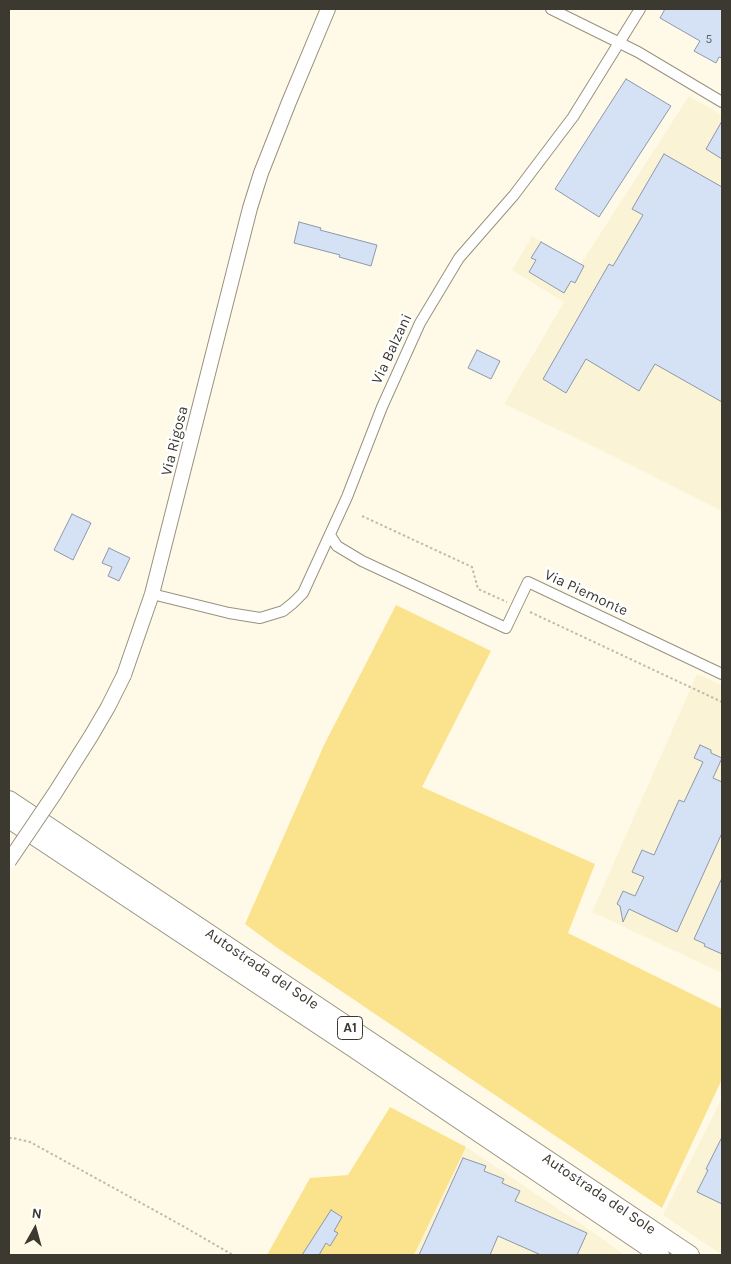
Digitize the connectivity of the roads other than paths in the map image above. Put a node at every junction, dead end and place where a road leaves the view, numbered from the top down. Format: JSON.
{"nodes":[{"id":1,"x":328,"y":9,"type":"edge"},
{"id":2,"x":551,"y":9,"type":"edge"},
{"id":3,"x":640,"y":9,"type":"edge"},
{"id":4,"x":620,"y":42,"type":"junction"},
{"id":5,"x":722,"y":102,"type":"edge"},
{"id":6,"x":330,"y":535,"type":"junction"},
{"id":7,"x":152,"y":594,"type":"junction"},
{"id":8,"x":722,"y":674,"type":"edge"},
{"id":9,"x":9,"y":800,"type":"edge"},
{"id":10,"x":9,"y":819,"type":"edge"},
{"id":11,"x":9,"y":861,"type":"edge"},
{"id":12,"x":660,"y":1255,"type":"edge"},
{"id":13,"x":690,"y":1255,"type":"edge"}],
"edges":[{"from":1,"to":7,"type":"main road","name":"Via Rigosa"},
{"from":2,"to":4,"type":"street"},
{"from":3,"to":4,"type":"street","name":"Via Balzani"},
{"from":4,"to":5,"type":"street"},
{"from":4,"to":6,"type":"street","name":"Via Balzani"},
{"from":6,"to":7,"type":"street","name":"Via Balzani"},
{"from":6,"to":8,"type":"street","name":"Via Piemonte"},
{"from":7,"to":11,"type":"main road","name":"Via Rigosa","bridge":true},
{"from":9,"to":13,"type":"highway","name":"Autostrada del Sole","number":"A1"},
{"from":10,"to":12,"type":"highway","name":"Autostrada del Sole","number":"A1"}]}
